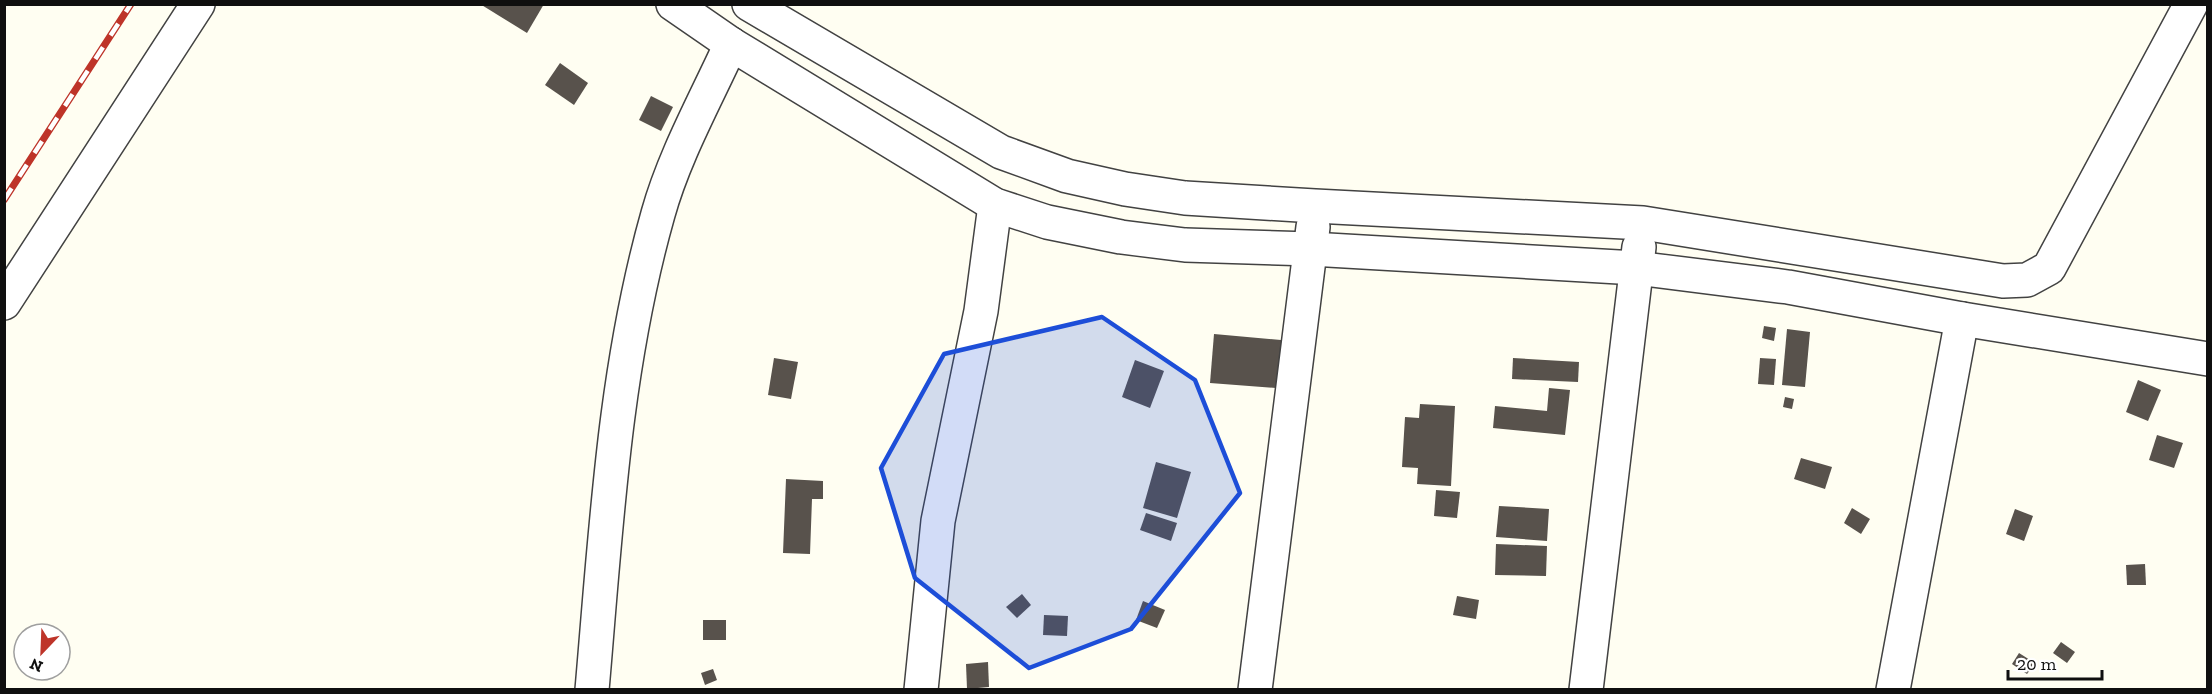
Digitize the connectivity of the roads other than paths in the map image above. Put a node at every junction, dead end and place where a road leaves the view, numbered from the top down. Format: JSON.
{"nodes":[{"id":1,"x":198,"y":4,"type":"edge"},
{"id":2,"x":672,"y":4,"type":"edge"},
{"id":3,"x":749,"y":4,"type":"edge"},
{"id":4,"x":2191,"y":4,"type":"edge"},
{"id":5,"x":731,"y":44,"type":"junction"},
{"id":6,"x":995,"y":205,"type":"junction"},
{"id":7,"x":1315,"y":206,"type":"junction"},
{"id":8,"x":1643,"y":222,"type":"junction"},
{"id":9,"x":1311,"y":249,"type":"junction"},
{"id":10,"x":1636,"y":268,"type":"junction"},
{"id":11,"x":4,"y":303,"type":"edge"},
{"id":12,"x":1962,"y":319,"type":"junction"},
{"id":13,"x":2208,"y":359,"type":"edge"},
{"id":14,"x":592,"y":690,"type":"edge"},
{"id":15,"x":921,"y":690,"type":"edge"},
{"id":16,"x":1255,"y":690,"type":"edge"},
{"id":17,"x":1586,"y":690,"type":"edge"},
{"id":18,"x":1893,"y":690,"type":"edge"}],
"edges":[{"from":1,"to":11,"type":"street"},
{"from":2,"to":5,"type":"street"},
{"from":3,"to":7,"type":"street"},
{"from":4,"to":8,"type":"street"},
{"from":5,"to":6,"type":"street"},
{"from":5,"to":14,"type":"street"},
{"from":6,"to":9,"type":"street"},
{"from":6,"to":15,"type":"street"},
{"from":7,"to":8,"type":"street"},
{"from":7,"to":9,"type":"street"},
{"from":8,"to":10,"type":"street"},
{"from":9,"to":10,"type":"street"},
{"from":9,"to":16,"type":"street"},
{"from":10,"to":12,"type":"street"},
{"from":10,"to":17,"type":"street"},
{"from":12,"to":13,"type":"street"},
{"from":12,"to":18,"type":"street"}]}
